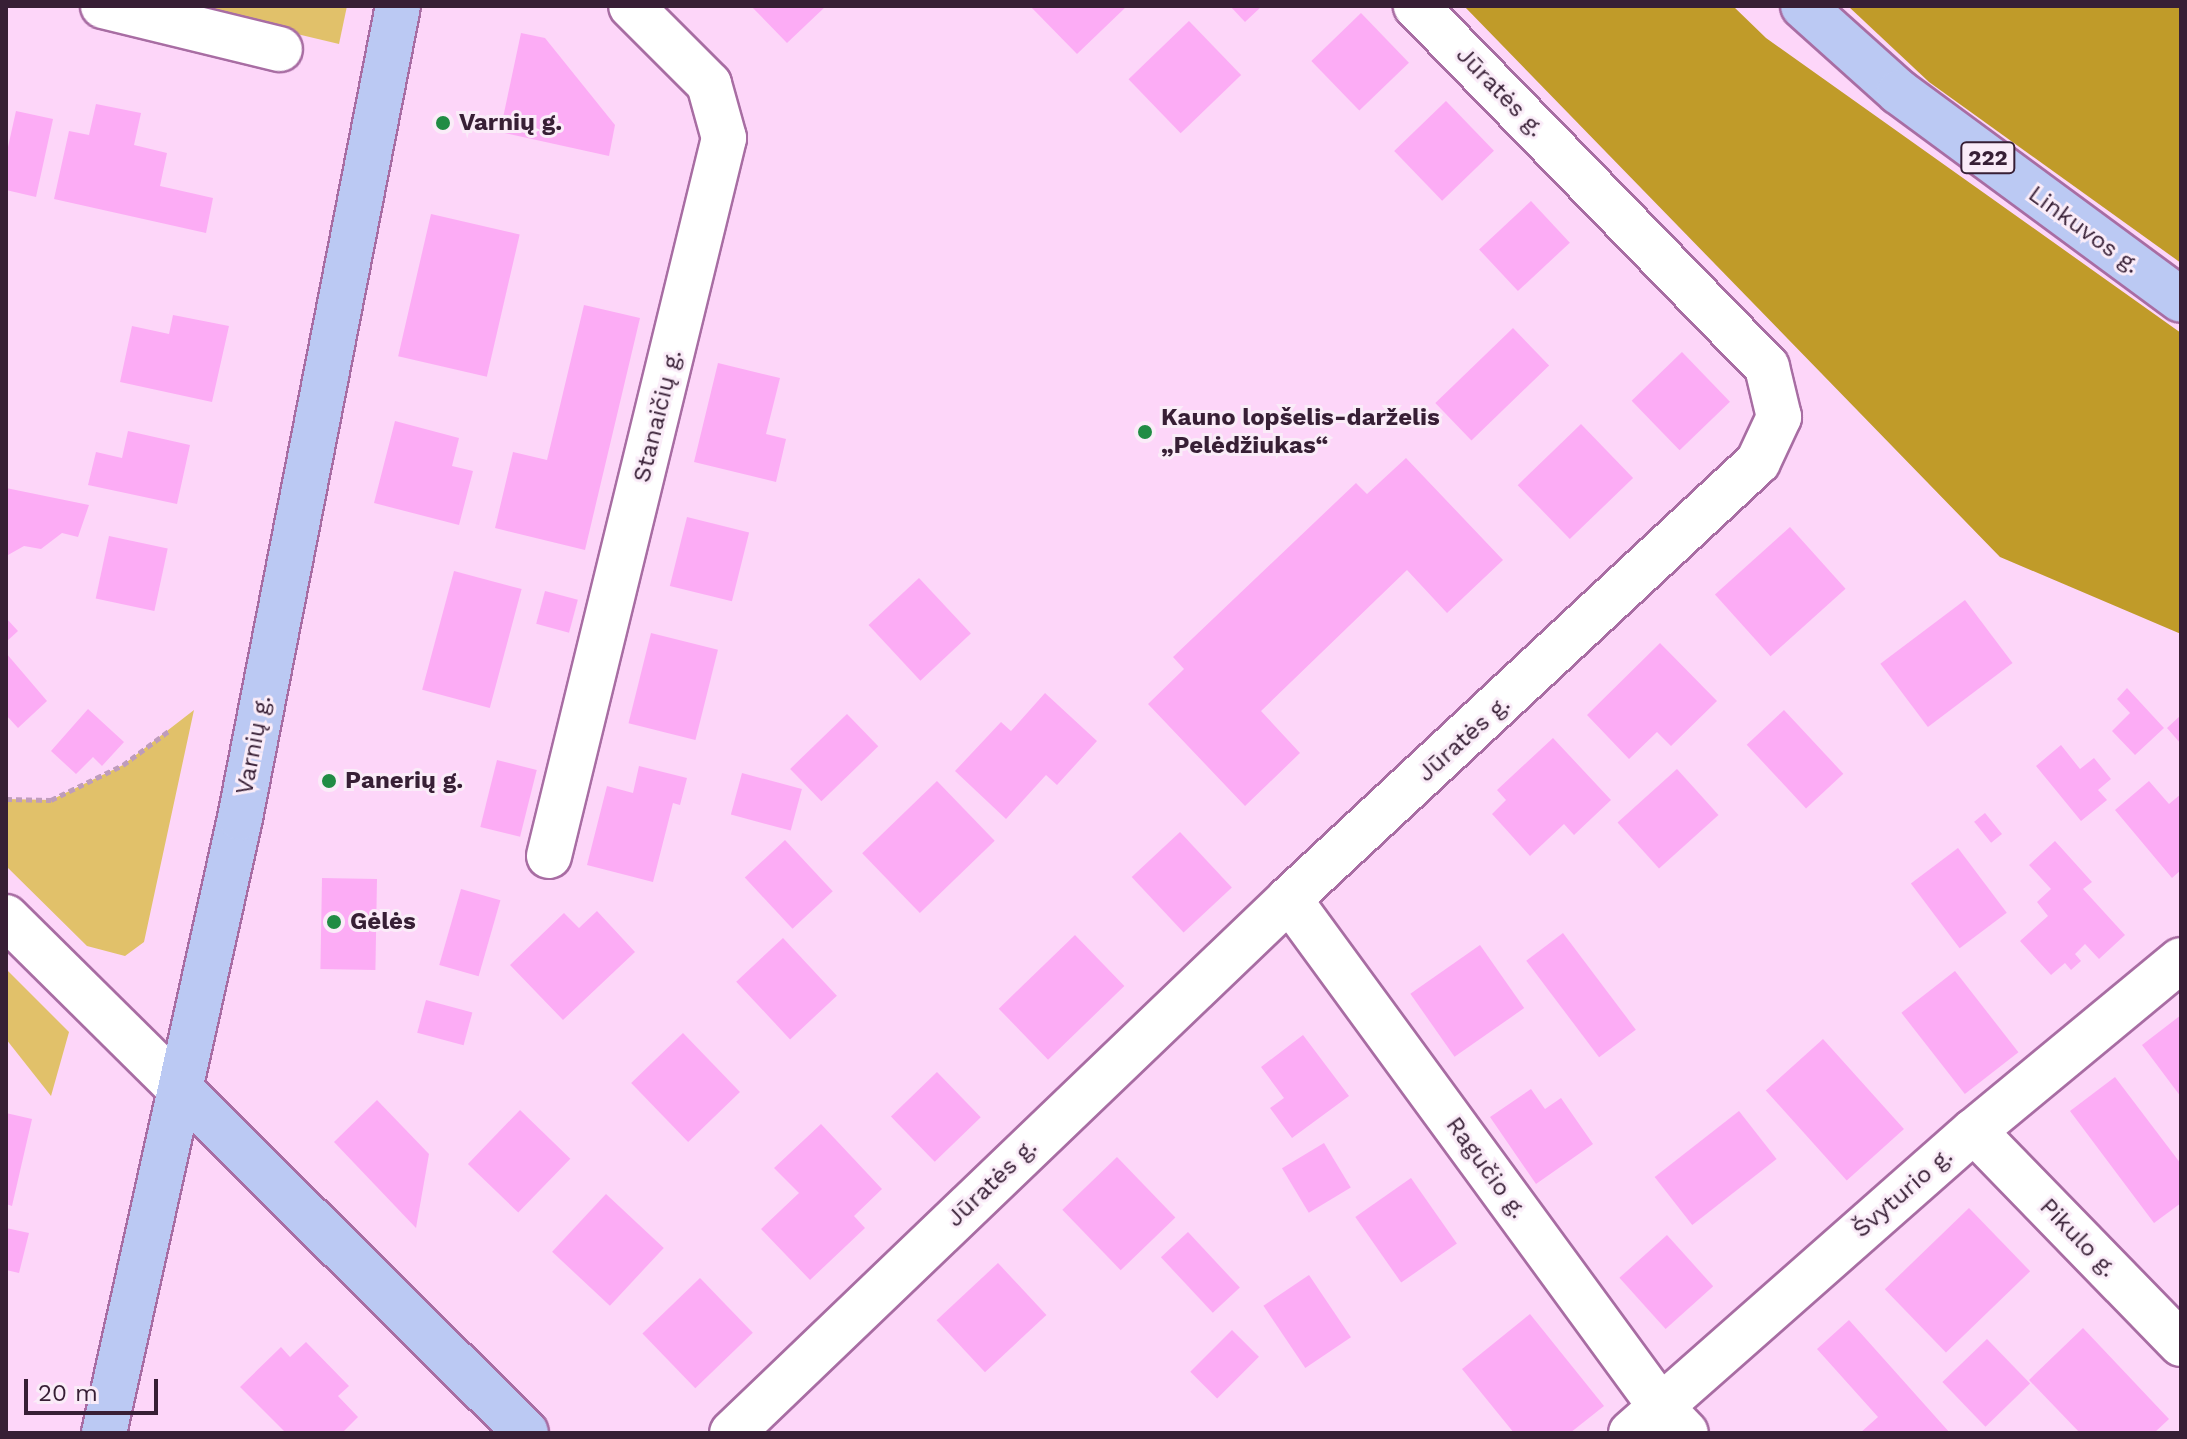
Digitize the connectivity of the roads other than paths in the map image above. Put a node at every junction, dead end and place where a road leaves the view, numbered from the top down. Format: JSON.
{"nodes":[{"id":1,"x":103,"y":6,"type":"edge"},
{"id":2,"x":398,"y":6,"type":"edge"},
{"id":3,"x":631,"y":6,"type":"edge"},
{"id":4,"x":1416,"y":6,"type":"edge"},
{"id":5,"x":1803,"y":6,"type":"edge"},
{"id":6,"x":280,"y":49,"type":"dead end"},
{"id":7,"x":2181,"y":300,"type":"edge"},
{"id":8,"x":549,"y":856,"type":"dead end"},
{"id":9,"x":1289,"y":899,"type":"junction"},
{"id":10,"x":6,"y":917,"type":"edge"},
{"id":11,"x":2181,"y":960,"type":"edge"},
{"id":12,"x":181,"y":1090,"type":"junction"},
{"id":13,"x":1974,"y":1131,"type":"junction"},
{"id":14,"x":2181,"y":1344,"type":"edge"},
{"id":15,"x":1659,"y":1424,"type":"edge"},
{"id":16,"x":104,"y":1433,"type":"edge"},
{"id":17,"x":526,"y":1433,"type":"edge"},
{"id":18,"x":732,"y":1433,"type":"edge"}],
"edges":[{"from":1,"to":6,"type":"street"},
{"from":2,"to":12,"type":"main road","name":"Varnių g."},
{"from":3,"to":8,"type":"street","name":"Stanaičių g."},
{"from":4,"to":9,"type":"street","name":"Jūratės g."},
{"from":5,"to":7,"type":"main road","name":"Linkuvos g.","number":"222"},
{"from":9,"to":15,"type":"street","name":"Ragučio g."},
{"from":9,"to":18,"type":"street","name":"Jūratės g."},
{"from":10,"to":12,"type":"street"},
{"from":11,"to":13,"type":"street","name":"Švyturio g."},
{"from":12,"to":16,"type":"main road","name":"Varnių g."},
{"from":12,"to":17,"type":"main road"},
{"from":13,"to":14,"type":"street","name":"Pikulo g."},
{"from":13,"to":15,"type":"street","name":"Švyturio g."}]}
